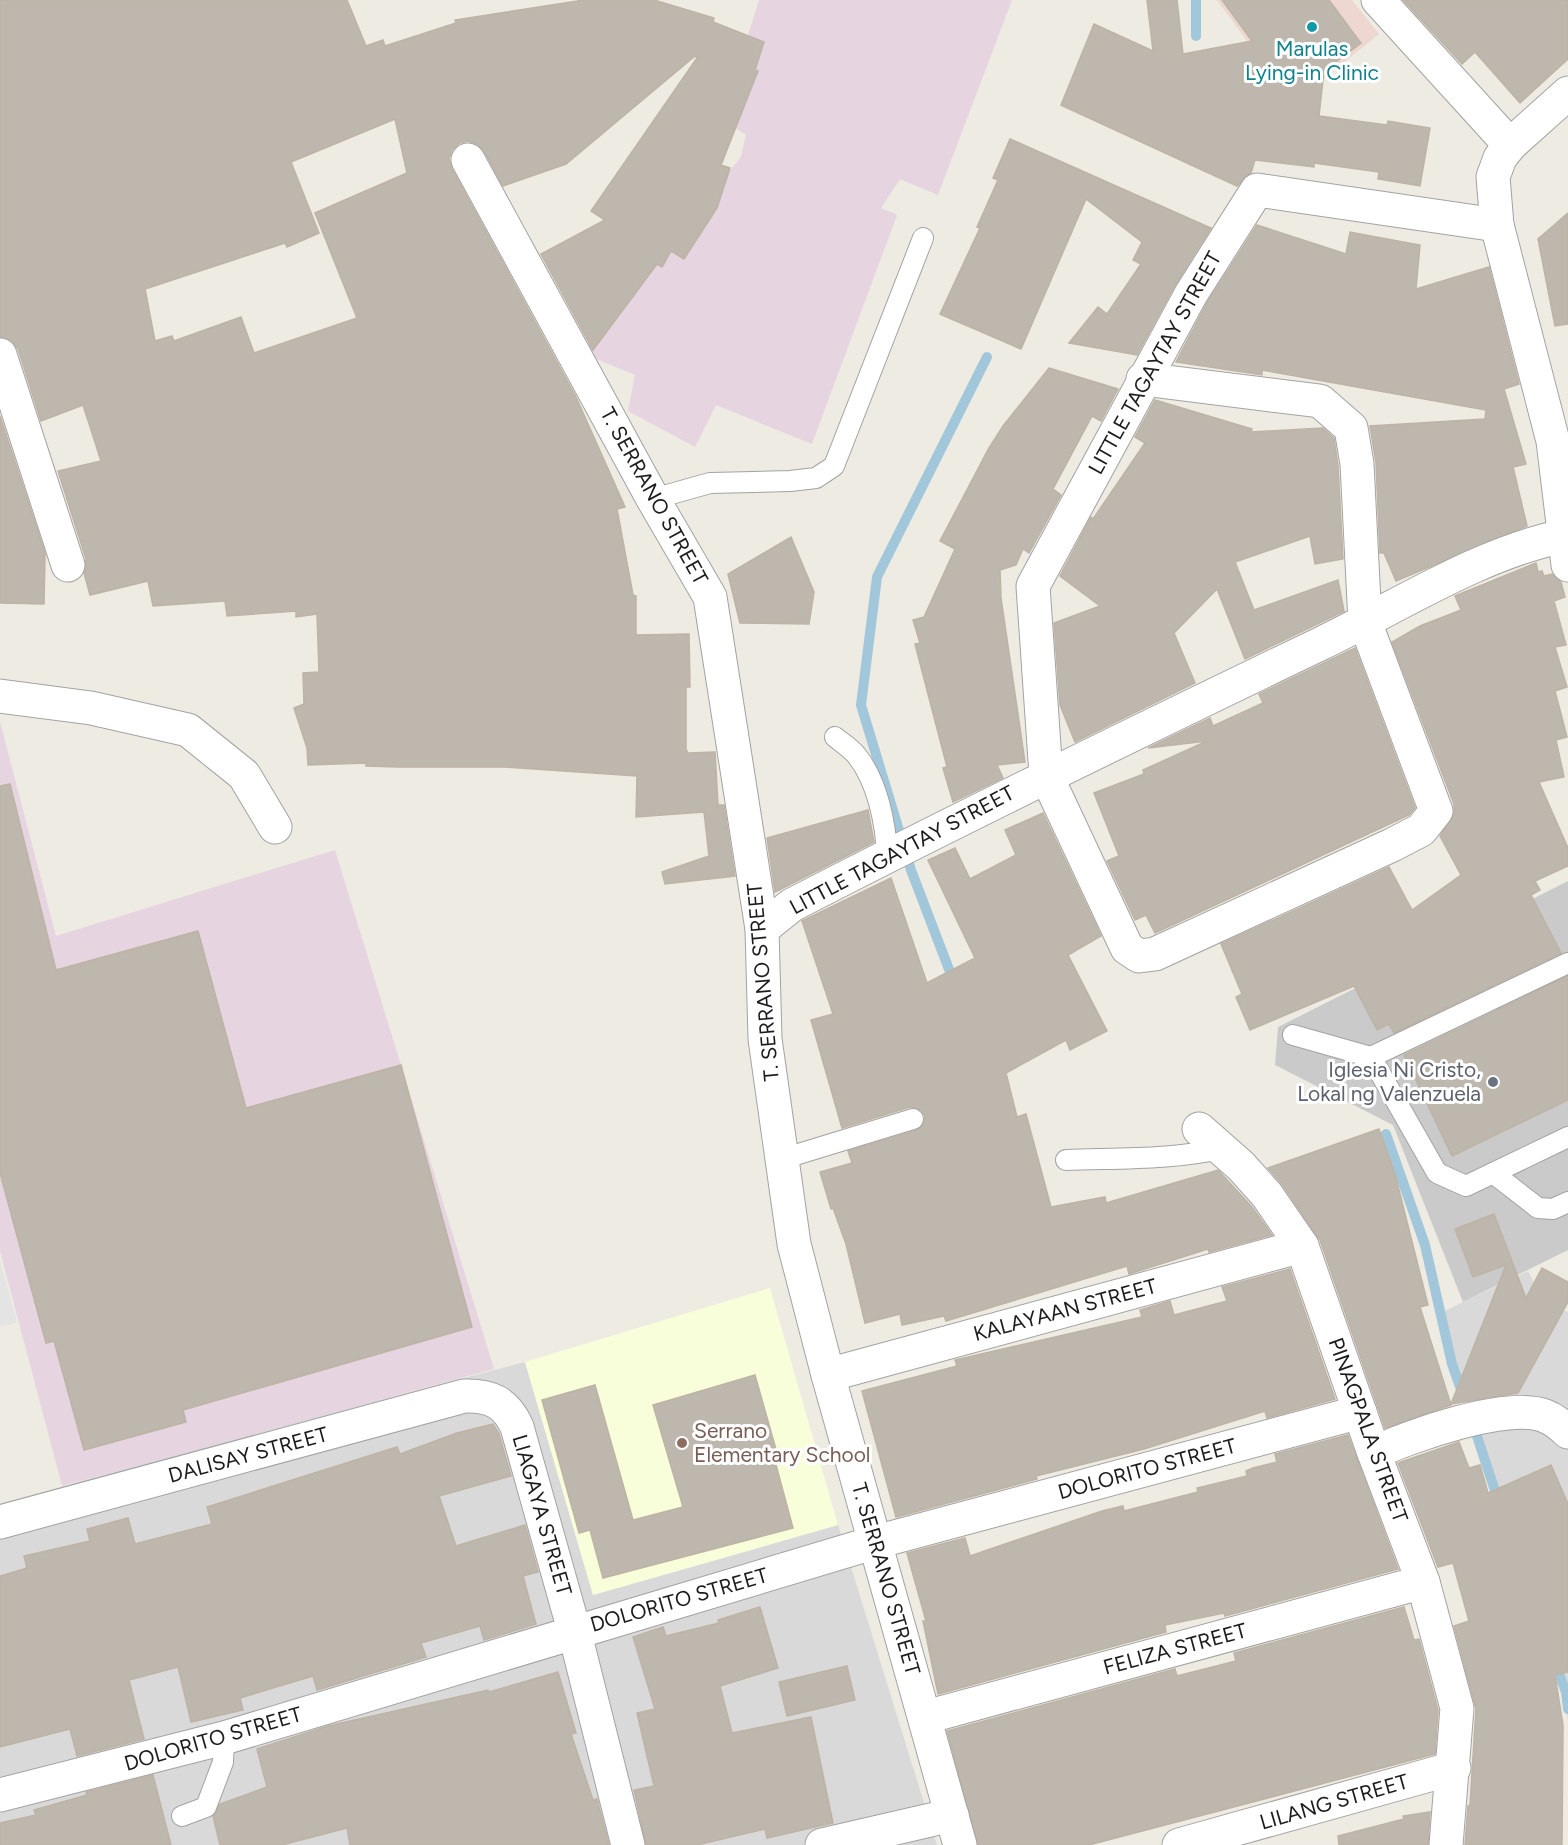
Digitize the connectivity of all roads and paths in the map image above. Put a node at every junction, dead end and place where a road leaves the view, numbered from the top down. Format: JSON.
{"nodes":[{"id":1,"x":1379,"y":0,"type":"edge"},
{"id":2,"x":1568,"y":93,"type":"edge"},
{"id":3,"x":1510,"y":145,"type":"junction"},
{"id":4,"x":468,"y":160,"type":"dead end"},
{"id":5,"x":1497,"y":225,"type":"junction"},
{"id":6,"x":923,"y":238,"type":"dead end"},
{"id":7,"x":0,"y":355,"type":"edge"},
{"id":8,"x":1143,"y":379,"type":"junction"},
{"id":9,"x":653,"y":499,"type":"junction"},
{"id":10,"x":1566,"y":550,"type":"edge"},
{"id":11,"x":68,"y":566,"type":"dead end"},
{"id":12,"x":1365,"y":622,"type":"junction"},
{"id":13,"x":0,"y":696,"type":"edge"},
{"id":14,"x":835,"y":737,"type":"dead end"},
{"id":15,"x":1046,"y":775,"type":"junction"},
{"id":16,"x":275,"y":827,"type":"dead end"},
{"id":17,"x":889,"y":855,"type":"junction"},
{"id":18,"x":762,"y":929,"type":"junction"},
{"id":19,"x":1568,"y":963,"type":"edge"},
{"id":20,"x":1293,"y":1035,"type":"dead end"},
{"id":21,"x":1371,"y":1057,"type":"junction"},
{"id":22,"x":913,"y":1119,"type":"dead end"},
{"id":23,"x":1568,"y":1137,"type":"edge"},
{"id":24,"x":1211,"y":1139,"type":"joint"},
{"id":25,"x":782,"y":1159,"type":"junction"},
{"id":26,"x":1066,"y":1160,"type":"dead end"},
{"id":27,"x":1493,"y":1173,"type":"junction"},
{"id":28,"x":1568,"y":1202,"type":"edge"},
{"id":29,"x":1302,"y":1246,"type":"junction"},
{"id":30,"x":828,"y":1375,"type":"junction"},
{"id":31,"x":497,"y":1400,"type":"joint"},
{"id":32,"x":1360,"y":1412,"type":"junction"},
{"id":33,"x":1568,"y":1432,"type":"edge"},
{"id":34,"x":1374,"y":1453,"type":"junction"},
{"id":35,"x":0,"y":1522,"type":"edge"},
{"id":36,"x":876,"y":1542,"type":"junction"},
{"id":37,"x":1423,"y":1582,"type":"junction"},
{"id":38,"x":574,"y":1630,"type":"junction"},
{"id":39,"x":926,"y":1717,"type":"junction"},
{"id":40,"x":224,"y":1738,"type":"junction"},
{"id":41,"x":1454,"y":1768,"type":"junction"},
{"id":42,"x":0,"y":1795,"type":"edge"},
{"id":43,"x":182,"y":1816,"type":"dead end"},
{"id":44,"x":956,"y":1830,"type":"edge"},
{"id":45,"x":628,"y":1845,"type":"edge"},
{"id":46,"x":822,"y":1845,"type":"edge"},
{"id":47,"x":1179,"y":1845,"type":"edge"},
{"id":48,"x":1446,"y":1845,"type":"edge"}],
"edges":[{"from":1,"to":3,"type":"street"},
{"from":2,"to":3,"type":"street"},
{"from":3,"to":5,"type":"street"},
{"from":4,"to":9,"type":"street","name":"T. SERRANO STREET"},
{"from":5,"to":8,"type":"street","name":"LITTLE TAGAYTAY STREET"},
{"from":5,"to":10,"type":"street"},
{"from":6,"to":9,"type":"lane"},
{"from":7,"to":11,"type":"street"},
{"from":8,"to":12,"type":"street"},
{"from":8,"to":15,"type":"street","name":"LITTLE TAGAYTAY STREET"},
{"from":9,"to":18,"type":"street","name":"T. SERRANO STREET"},
{"from":10,"to":12,"type":"street","name":"LITTLE TAGAYTAY STREET"},
{"from":12,"to":15,"type":"street","name":"LITTLE TAGAYTAY STREET"},
{"from":12,"to":15,"type":"street"},
{"from":13,"to":16,"type":"street"},
{"from":14,"to":17,"type":"lane"},
{"from":15,"to":17,"type":"street","name":"LITTLE TAGAYTAY STREET"},
{"from":17,"to":18,"type":"street","name":"LITTLE TAGAYTAY STREET"},
{"from":18,"to":25,"type":"street","name":"T. SERRANO STREET"},
{"from":19,"to":21,"type":"lane"},
{"from":20,"to":21,"type":"lane"},
{"from":21,"to":27,"type":"lane"},
{"from":22,"to":25,"type":"lane"},
{"from":23,"to":27,"type":"lane"},
{"from":24,"to":26,"type":"lane"},
{"from":24,"to":29,"type":"street","name":"PINAGPALA STREET"},
{"from":25,"to":30,"type":"street","name":"T. SERRANO STREET"},
{"from":27,"to":28,"type":"lane"},
{"from":29,"to":30,"type":"street","name":"KALAYAAN STREET"},
{"from":29,"to":32,"type":"street","name":"PINAGPALA STREET"},
{"from":30,"to":36,"type":"street","name":"T. SERRANO STREET"},
{"from":31,"to":35,"type":"street","name":"DALISAY STREET"},
{"from":31,"to":38,"type":"street","name":"LIAGAYA STREET"},
{"from":32,"to":34,"type":"street","name":"PINAGPALA STREET"},
{"from":32,"to":36,"type":"street","name":"DOLORITO STREET"},
{"from":33,"to":34,"type":"street"},
{"from":34,"to":37,"type":"street","name":"PINAGPALA STREET"},
{"from":36,"to":38,"type":"street","name":"DOLORITO STREET"},
{"from":36,"to":39,"type":"street","name":"T. SERRANO STREET"},
{"from":37,"to":39,"type":"street","name":"FELIZA STREET"},
{"from":37,"to":41,"type":"street","name":"PINAGPALA STREET"},
{"from":38,"to":40,"type":"street","name":"DOLORITO STREET"},
{"from":38,"to":45,"type":"street","name":"LIAGAYA STREET"},
{"from":39,"to":44,"type":"street","name":"T. SERRANO STREET"},
{"from":40,"to":42,"type":"street","name":"DOLORITO STREET"},
{"from":40,"to":43,"type":"lane"},
{"from":41,"to":47,"type":"street","name":"LILANG STREET"},
{"from":41,"to":48,"type":"street","name":"PINAGPALA STREET"},
{"from":44,"to":46,"type":"street"}]}
